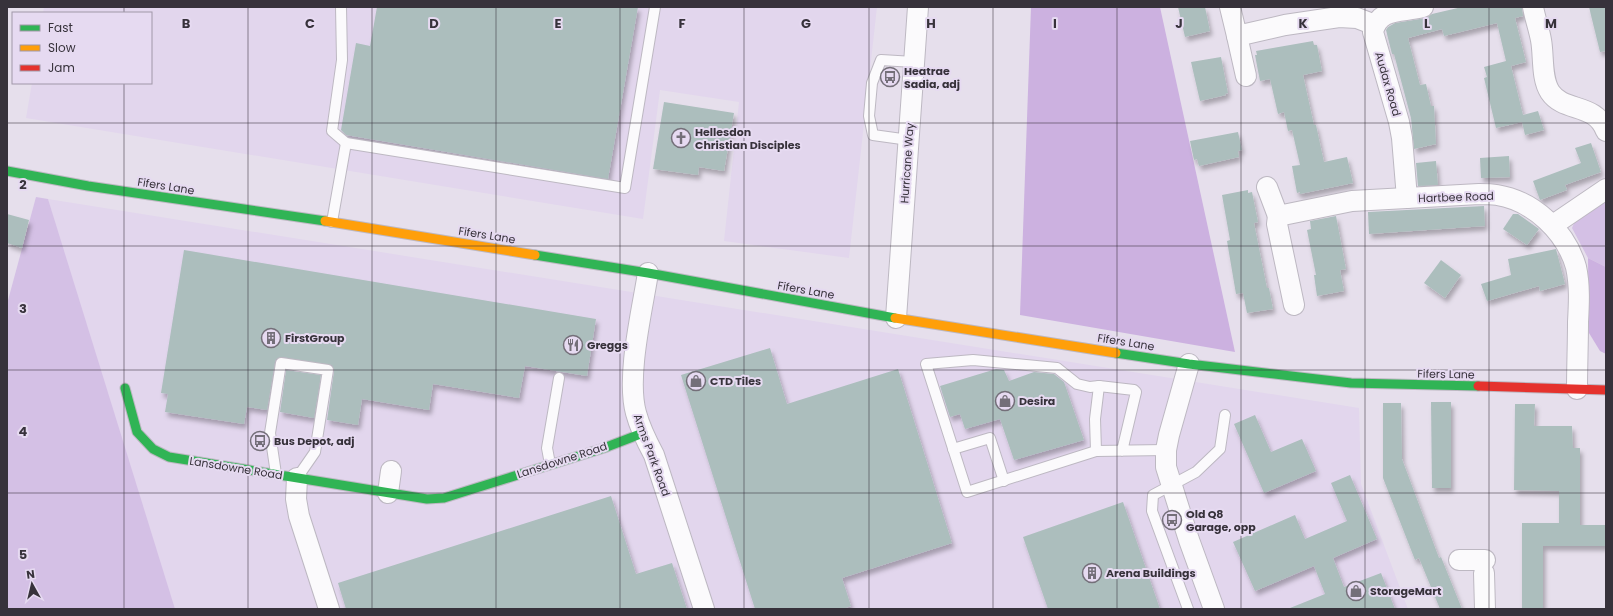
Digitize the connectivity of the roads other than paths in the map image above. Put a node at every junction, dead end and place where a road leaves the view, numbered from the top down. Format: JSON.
{"nodes":[{"id":1,"x":341,"y":7,"type":"edge"},
{"id":2,"x":656,"y":7,"type":"edge"},
{"id":3,"x":918,"y":7,"type":"edge"},
{"id":4,"x":1230,"y":7,"type":"edge"},
{"id":5,"x":1423,"y":7,"type":"edge"},
{"id":6,"x":1532,"y":7,"type":"edge"},
{"id":7,"x":1375,"y":25,"type":"junction"},
{"id":8,"x":1237,"y":36,"type":"junction"},
{"id":9,"x":914,"y":62,"type":"junction"},
{"id":10,"x":1246,"y":76,"type":"dead end"},
{"id":11,"x":1606,"y":131,"type":"edge"},
{"id":12,"x":909,"y":140,"type":"junction"},
{"id":13,"x":346,"y":142,"type":"junction"},
{"id":14,"x":7,"y":170,"type":"edge"},
{"id":15,"x":1266,"y":186,"type":"dead end"},
{"id":16,"x":1606,"y":189,"type":"edge"},
{"id":17,"x":1407,"y":198,"type":"junction"},
{"id":18,"x":1278,"y":216,"type":"junction"},
{"id":19,"x":332,"y":222,"type":"junction"},
{"id":20,"x":1553,"y":225,"type":"junction"},
{"id":21,"x":648,"y":273,"type":"junction"},
{"id":22,"x":1294,"y":305,"type":"dead end"},
{"id":23,"x":896,"y":318,"type":"junction"},
{"id":24,"x":1189,"y":364,"type":"junction"},
{"id":25,"x":559,"y":378,"type":"dead end"},
{"id":26,"x":1099,"y":386,"type":"junction"},
{"id":27,"x":126,"y":388,"type":"dead end"},
{"id":28,"x":1577,"y":389,"type":"junction"},
{"id":29,"x":1606,"y":390,"type":"edge"},
{"id":30,"x":1225,"y":415,"type":"dead end"},
{"id":31,"x":643,"y":433,"type":"junction"},
{"id":32,"x":953,"y":449,"type":"junction"},
{"id":33,"x":1166,"y":450,"type":"junction"},
{"id":34,"x":1096,"y":451,"type":"junction"},
{"id":35,"x":1122,"y":451,"type":"junction"},
{"id":36,"x":550,"y":464,"type":"junction"},
{"id":37,"x":391,"y":471,"type":"dead end"},
{"id":38,"x":276,"y":474,"type":"junction"},
{"id":39,"x":297,"y":478,"type":"junction"},
{"id":40,"x":1004,"y":481,"type":"junction"},
{"id":41,"x":1171,"y":485,"type":"junction"},
{"id":42,"x":388,"y":493,"type":"junction"},
{"id":43,"x":1459,"y":560,"type":"dead end"},
{"id":44,"x":329,"y":609,"type":"edge"},
{"id":45,"x":704,"y":609,"type":"edge"},
{"id":46,"x":1188,"y":609,"type":"edge"},
{"id":47,"x":1214,"y":609,"type":"edge"},
{"id":48,"x":1485,"y":609,"type":"edge"}],
"edges":[{"from":1,"to":13,"type":"lane"},
{"from":2,"to":13,"type":"lane"},
{"from":3,"to":9,"type":"street","name":"Hurricane Way"},
{"from":4,"to":8,"type":"street"},
{"from":5,"to":7,"type":"street"},
{"from":6,"to":11,"type":"street"},
{"from":7,"to":8,"type":"street"},
{"from":7,"to":17,"type":"street","name":"Audax Road"},
{"from":8,"to":10,"type":"street"},
{"from":9,"to":12,"type":"street","name":"Hurricane Way"},
{"from":9,"to":12,"type":"lane"},
{"from":12,"to":23,"type":"street","name":"Hurricane Way"},
{"from":13,"to":19,"type":"lane"},
{"from":14,"to":19,"type":"street","name":"Fifers Lane"},
{"from":15,"to":18,"type":"street"},
{"from":16,"to":20,"type":"street"},
{"from":17,"to":18,"type":"street","name":"Hartbee Road"},
{"from":17,"to":20,"type":"street","name":"Hartbee Road"},
{"from":18,"to":22,"type":"street"},
{"from":19,"to":21,"type":"street","name":"Fifers Lane"},
{"from":20,"to":28,"type":"street","name":"Hartbee Road"},
{"from":21,"to":23,"type":"street","name":"Fifers Lane"},
{"from":21,"to":31,"type":"street","name":"Arms Park Road"},
{"from":23,"to":24,"type":"street","name":"Fifers Lane"},
{"from":24,"to":28,"type":"street","name":"Fifers Lane"},
{"from":24,"to":33,"type":"street"},
{"from":25,"to":36,"type":"lane"},
{"from":26,"to":32,"type":"lane"},
{"from":26,"to":34,"type":"lane"},
{"from":26,"to":35,"type":"lane"},
{"from":27,"to":38,"type":"street","name":"Lansdowne Road"},
{"from":28,"to":29,"type":"street","name":"Fifers Lane"},
{"from":30,"to":41,"type":"lane"},
{"from":31,"to":36,"type":"street","name":"Lansdowne Road"},
{"from":31,"to":45,"type":"street","name":"Arms Park Road"},
{"from":32,"to":40,"type":"lane"},
{"from":32,"to":40,"type":"lane"},
{"from":33,"to":35,"type":"lane"},
{"from":33,"to":41,"type":"street"},
{"from":34,"to":35,"type":"lane"},
{"from":34,"to":40,"type":"lane"},
{"from":36,"to":42,"type":"street","name":"Lansdowne Road"},
{"from":37,"to":42,"type":"street"},
{"from":38,"to":39,"type":"street","name":"Lansdowne Road"},
{"from":38,"to":39,"type":"lane"},
{"from":39,"to":42,"type":"street","name":"Lansdowne Road"},
{"from":39,"to":44,"type":"street"},
{"from":41,"to":46,"type":"lane"},
{"from":41,"to":47,"type":"street"},
{"from":43,"to":48,"type":"street"}]}
